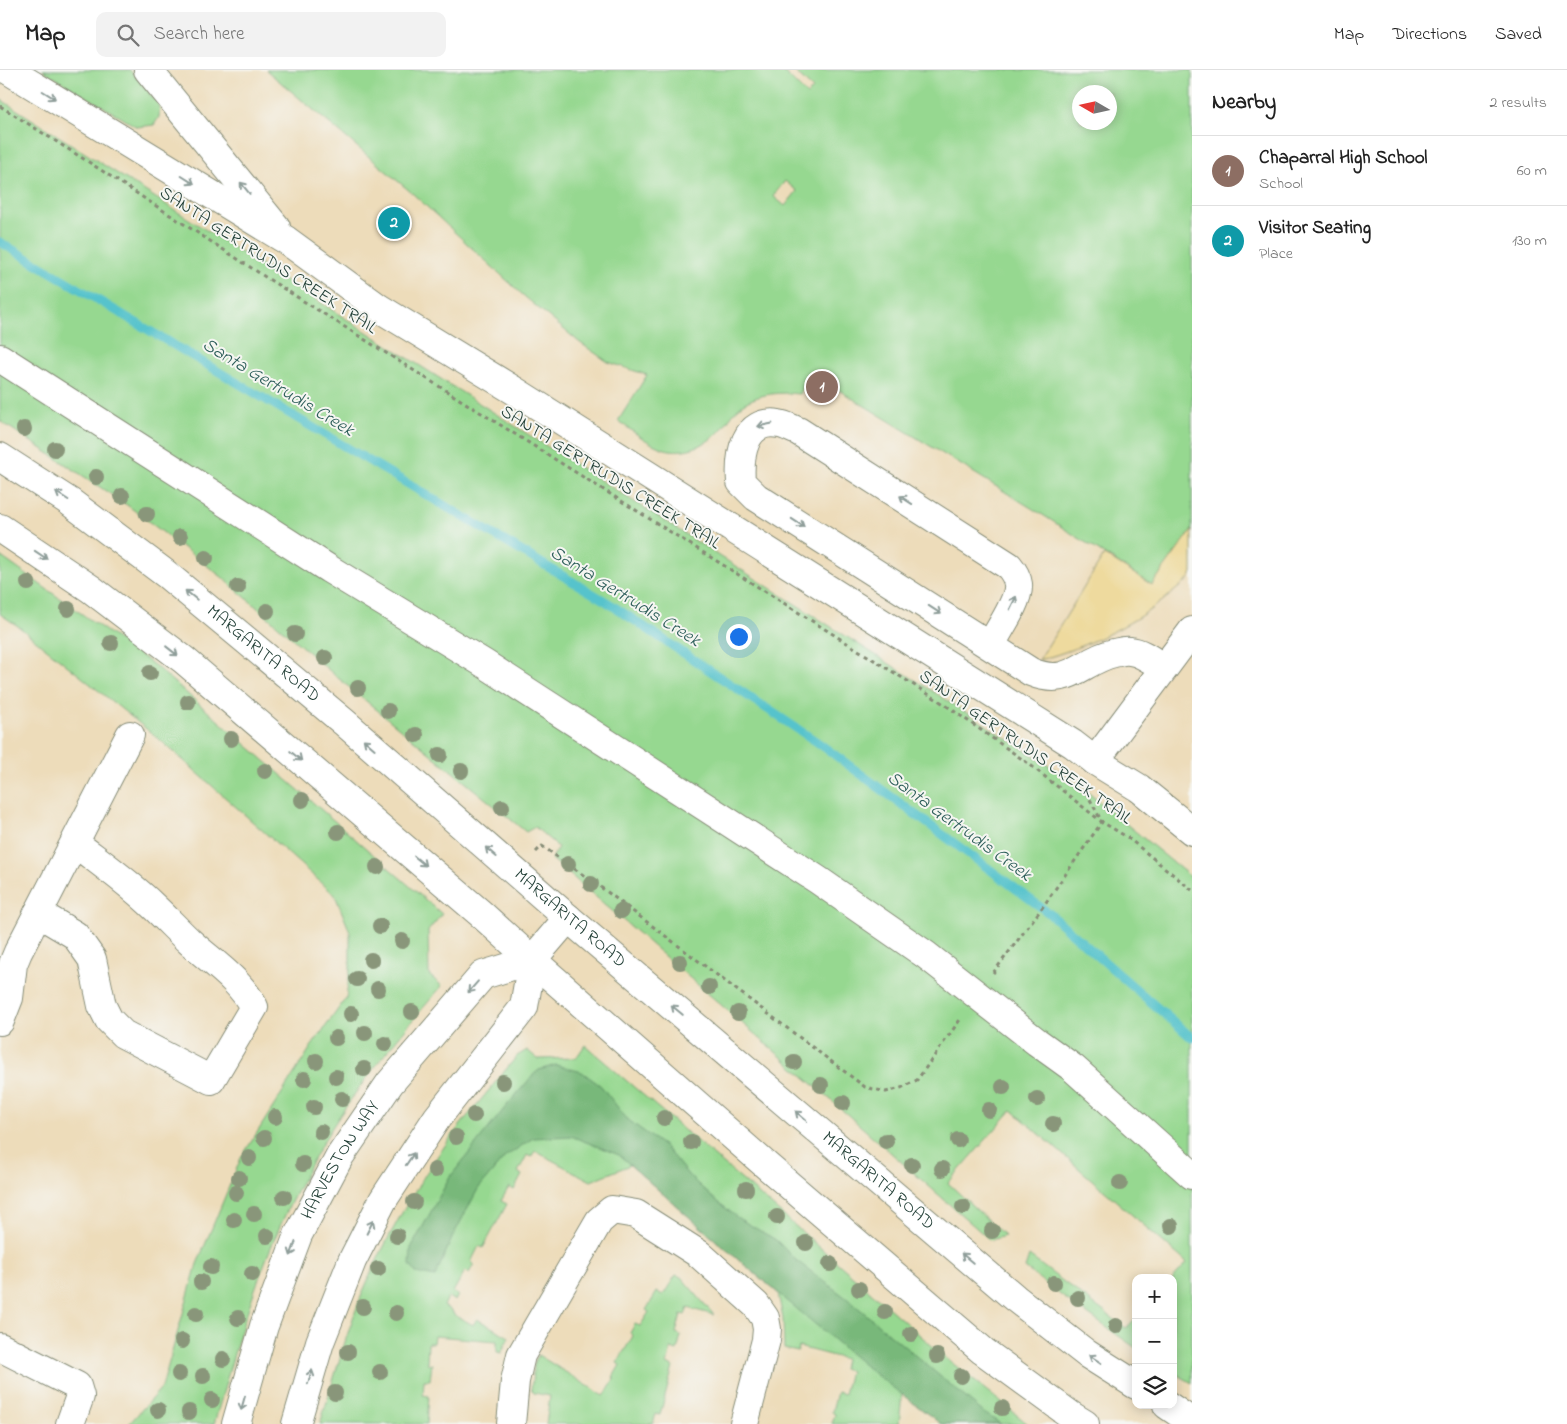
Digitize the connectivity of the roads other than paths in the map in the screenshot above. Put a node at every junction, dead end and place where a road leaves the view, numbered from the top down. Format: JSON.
{"nodes":[{"id":1,"x":8,"y":70,"type":"edge"},
{"id":2,"x":148,"y":70,"type":"edge"},
{"id":3,"x":286,"y":240,"type":"junction"},
{"id":4,"x":0,"y":358,"type":"edge"},
{"id":5,"x":0,"y":457,"type":"edge"},
{"id":6,"x":0,"y":528,"type":"edge"},
{"id":7,"x":1192,"y":631,"type":"edge"},
{"id":8,"x":990,"y":646,"type":"junction"},
{"id":9,"x":1164,"y":668,"type":"junction"},
{"id":10,"x":130,"y":735,"type":"dead end"},
{"id":11,"x":1095,"y":761,"type":"junction"},
{"id":12,"x":1192,"y":831,"type":"edge"},
{"id":13,"x":74,"y":843,"type":"junction"},
{"id":14,"x":38,"y":913,"type":"junction"},
{"id":15,"x":568,"y":918,"type":"junction"},
{"id":16,"x":6,"y":960,"type":"edge"},
{"id":17,"x":532,"y":960,"type":"junction"},
{"id":18,"x":0,"y":1022,"type":"edge"},
{"id":19,"x":1192,"y":1175,"type":"edge"},
{"id":20,"x":0,"y":1348,"type":"edge"},
{"id":21,"x":1132,"y":1382,"type":"edge"},
{"id":22,"x":1173,"y":1409,"type":"edge"},
{"id":23,"x":1192,"y":1422,"type":"edge"},
{"id":24,"x":70,"y":1424,"type":"edge"},
{"id":25,"x":236,"y":1424,"type":"edge"},
{"id":26,"x":296,"y":1424,"type":"edge"},
{"id":27,"x":511,"y":1424,"type":"edge"},
{"id":28,"x":744,"y":1424,"type":"edge"},
{"id":29,"x":1085,"y":1424,"type":"edge"}],
"edges":[{"from":1,"to":3,"type":"main road","one_way":true},
{"from":3,"to":2,"type":"main road","one_way":true},
{"from":3,"to":11,"type":"main road"},
{"from":4,"to":19,"type":"main road"},
{"from":15,"to":5,"type":"main road","name":"MARGARITA ROAD","one_way":true},
{"from":6,"to":17,"type":"main road","one_way":true},
{"from":7,"to":9,"type":"main road"},
{"from":8,"to":8,"type":"main road","one_way":true},
{"from":8,"to":9,"type":"main road"},
{"from":9,"to":11,"type":"main road"},
{"from":10,"to":13,"type":"main road"},
{"from":11,"to":12,"type":"main road"},
{"from":13,"to":14,"type":"main road"},
{"from":13,"to":14,"type":"main road"},
{"from":14,"to":16,"type":"main road"},
{"from":15,"to":17,"type":"main road"},
{"from":21,"to":15,"type":"main road","name":"MARGARITA ROAD","one_way":true},
{"from":16,"to":18,"type":"main road"},
{"from":17,"to":25,"type":"main road","name":"HARVESTON WAY","one_way":true},
{"from":26,"to":17,"type":"main road","one_way":true},
{"from":17,"to":29,"type":"main road"},
{"from":20,"to":24,"type":"main road"},
{"from":22,"to":23,"type":"main road"},
{"from":27,"to":28,"type":"main road"}]}
